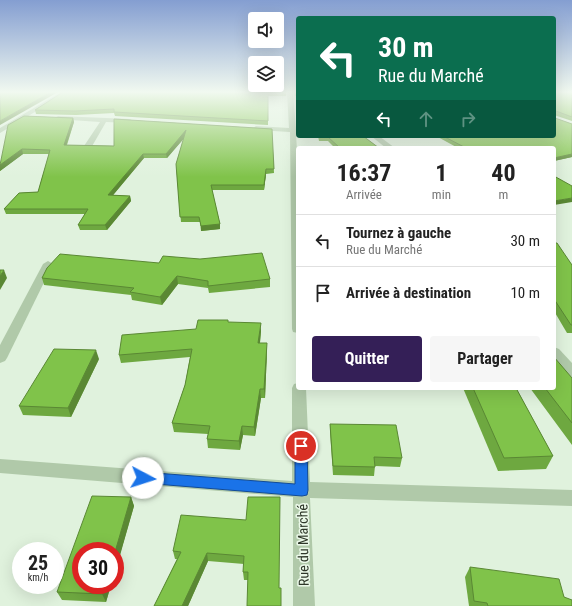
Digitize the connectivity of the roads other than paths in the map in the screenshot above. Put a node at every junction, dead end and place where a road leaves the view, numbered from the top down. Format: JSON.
{"nodes":[{"id":1,"x":18,"y":120,"type":"edge"},
{"id":2,"x":104,"y":120,"type":"edge"},
{"id":3,"x":125,"y":120,"type":"edge"},
{"id":4,"x":294,"y":120,"type":"edge"},
{"id":5,"x":136,"y":121,"type":"edge"},
{"id":6,"x":246,"y":128,"type":"edge"},
{"id":7,"x":0,"y":131,"type":"edge"},
{"id":8,"x":296,"y":131,"type":"edge"},
{"id":9,"x":377,"y":138,"type":"edge"},
{"id":10,"x":88,"y":146,"type":"edge"},
{"id":11,"x":388,"y":146,"type":"edge"},
{"id":12,"x":48,"y":264,"type":"edge"},
{"id":13,"x":556,"y":354,"type":"edge"},
{"id":14,"x":0,"y":358,"type":"edge"},
{"id":15,"x":572,"y":372,"type":"edge"},
{"id":16,"x":299,"y":390,"type":"edge"},
{"id":17,"x":0,"y":466,"type":"edge"},
{"id":18,"x":302,"y":490,"type":"junction"},
{"id":19,"x":572,"y":498,"type":"edge"},
{"id":20,"x":304,"y":606,"type":"edge"}],
"edges":[{"from":1,"to":7,"type":"street"},
{"from":2,"to":10,"type":"street"},
{"from":3,"to":5,"type":"street"},
{"from":4,"to":8,"type":"street"},
{"from":6,"to":8,"type":"street"},
{"from":9,"to":11,"type":"street"},
{"from":12,"to":14,"type":"street"},
{"from":13,"to":15,"type":"street"},
{"from":16,"to":18,"type":"street","name":"Rue du Marché"},
{"from":17,"to":18,"type":"street"},
{"from":18,"to":19,"type":"street"},
{"from":18,"to":20,"type":"street","name":"Rue du Marché"}]}
